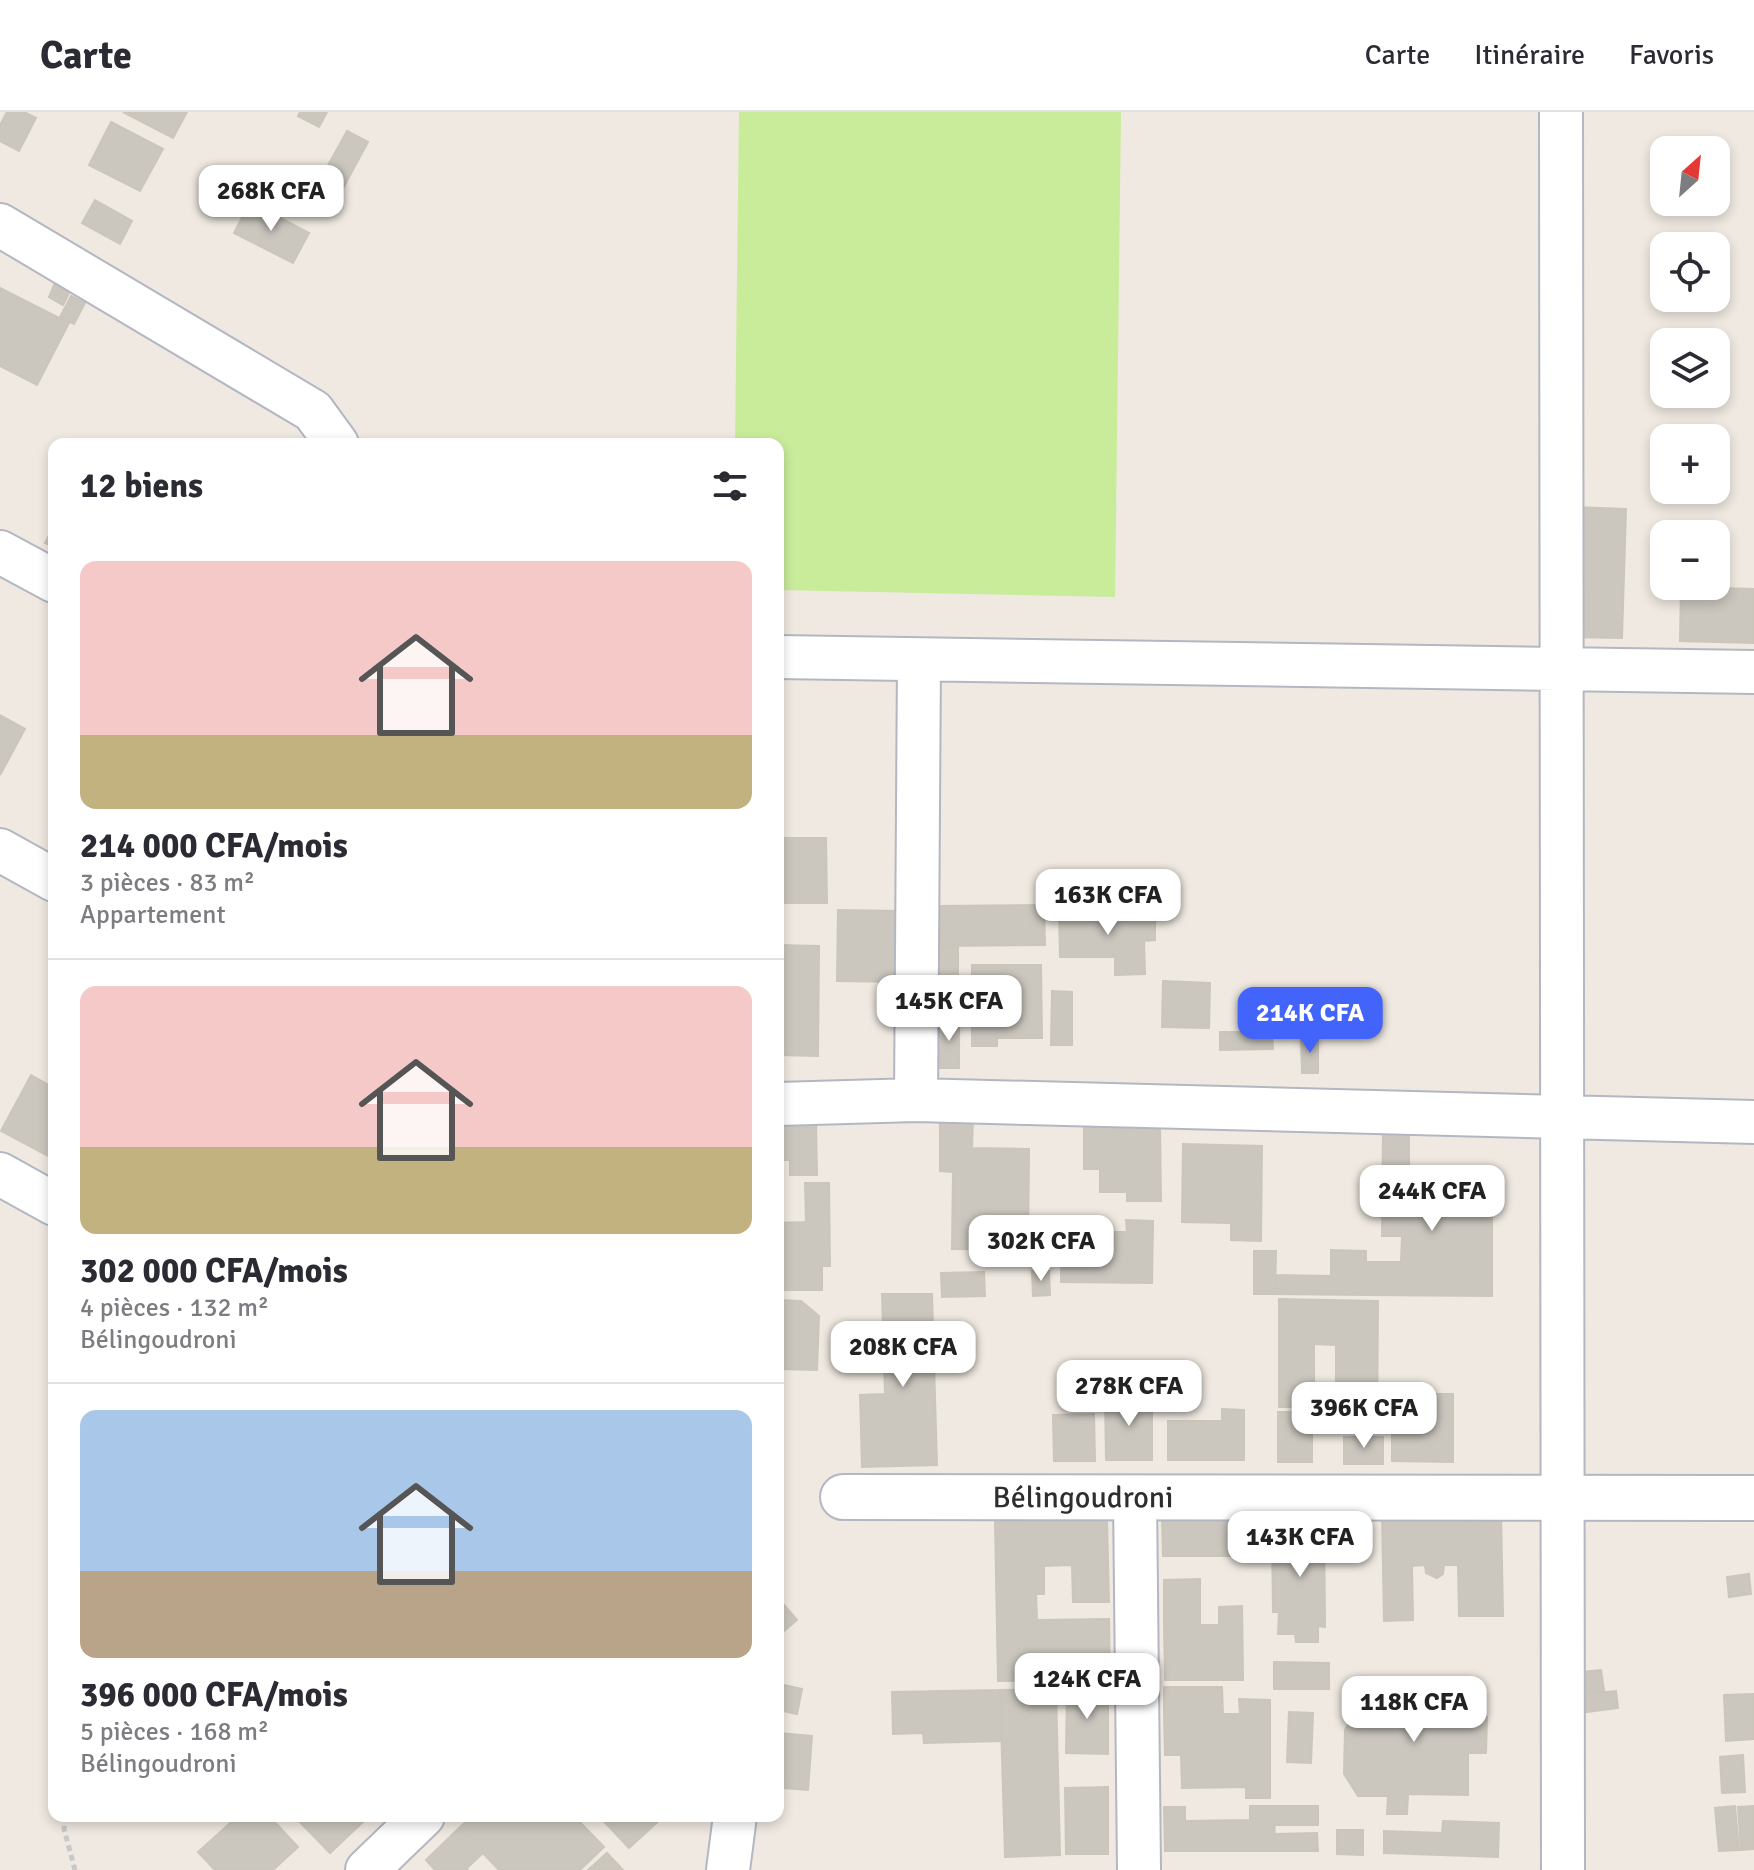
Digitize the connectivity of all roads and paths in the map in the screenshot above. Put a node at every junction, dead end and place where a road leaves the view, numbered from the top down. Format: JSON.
{"nodes":[{"id":1,"x":1561,"y":112,"type":"edge"},
{"id":2,"x":0,"y":225,"type":"edge"},
{"id":3,"x":333,"y":438,"type":"edge"},
{"id":4,"x":0,"y":552,"type":"edge"},
{"id":5,"x":48,"y":578,"type":"edge"},
{"id":6,"x":784,"y":657,"type":"edge"},
{"id":7,"x":919,"y":660,"type":"junction"},
{"id":8,"x":1561,"y":669,"type":"junction"},
{"id":9,"x":1754,"y":672,"type":"edge"},
{"id":10,"x":0,"y":850,"type":"edge"},
{"id":11,"x":48,"y":877,"type":"edge"},
{"id":12,"x":916,"y":1100,"type":"junction"},
{"id":13,"x":784,"y":1104,"type":"edge"},
{"id":14,"x":1562,"y":1119,"type":"junction"},
{"id":15,"x":1754,"y":1122,"type":"edge"},
{"id":16,"x":0,"y":1174,"type":"edge"},
{"id":17,"x":48,"y":1201,"type":"edge"},
{"id":18,"x":843,"y":1497,"type":"dead end"},
{"id":19,"x":1135,"y":1498,"type":"junction"},
{"id":20,"x":1562,"y":1498,"type":"junction"},
{"id":21,"x":1754,"y":1498,"type":"edge"},
{"id":22,"x":65,"y":1822,"type":"edge"},
{"id":23,"x":417,"y":1822,"type":"edge"},
{"id":24,"x":734,"y":1822,"type":"edge"},
{"id":25,"x":75,"y":1870,"type":"edge"},
{"id":26,"x":367,"y":1870,"type":"edge"},
{"id":27,"x":728,"y":1870,"type":"edge"},
{"id":28,"x":1139,"y":1870,"type":"edge"},
{"id":29,"x":1563,"y":1870,"type":"edge"}],
"edges":[{"from":1,"to":8,"type":"street"},
{"from":2,"to":3,"type":"street"},
{"from":4,"to":5,"type":"street"},
{"from":6,"to":7,"type":"street"},
{"from":7,"to":8,"type":"street"},
{"from":7,"to":12,"type":"street"},
{"from":8,"to":9,"type":"street"},
{"from":8,"to":14,"type":"street"},
{"from":10,"to":11,"type":"street"},
{"from":12,"to":13,"type":"street"},
{"from":12,"to":14,"type":"street"},
{"from":14,"to":15,"type":"street"},
{"from":14,"to":20,"type":"street"},
{"from":16,"to":17,"type":"street"},
{"from":18,"to":19,"type":"street","name":"Bélingoudroni"},
{"from":19,"to":20,"type":"street","name":"Bélingoudroni"},
{"from":19,"to":28,"type":"street"},
{"from":20,"to":21,"type":"street","name":"Bélingoudroni"},
{"from":20,"to":29,"type":"street"},
{"from":22,"to":25,"type":"path"},
{"from":23,"to":26,"type":"street"},
{"from":24,"to":27,"type":"street"}]}
